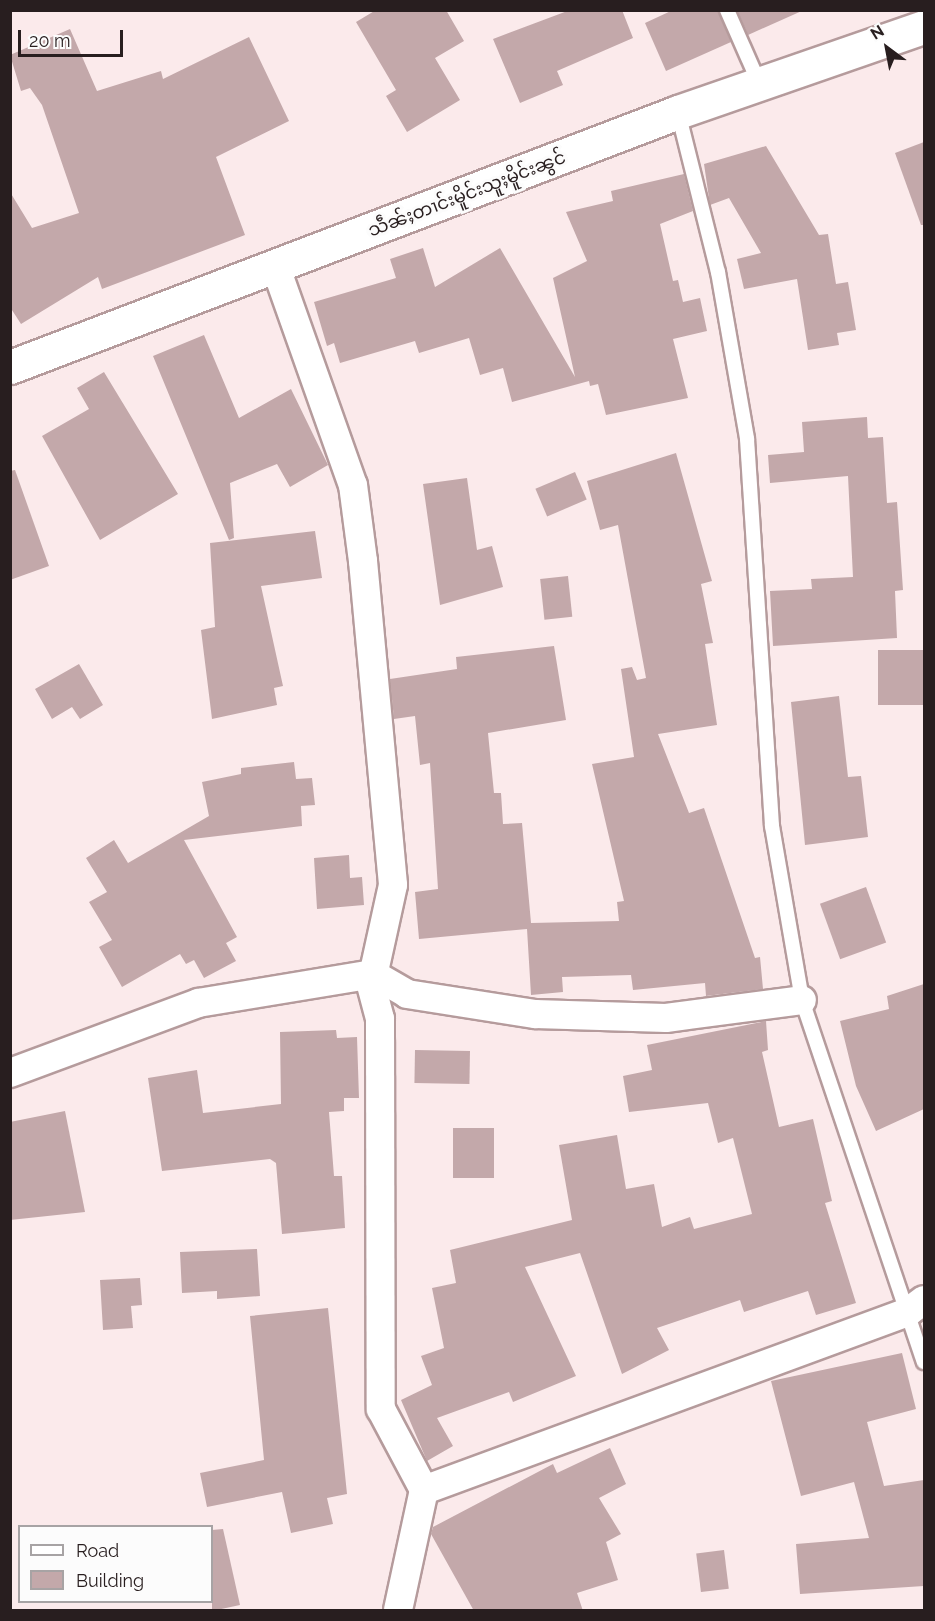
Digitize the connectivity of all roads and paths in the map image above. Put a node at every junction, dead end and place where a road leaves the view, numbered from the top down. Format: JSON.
{"nodes":[{"id":1,"x":727,"y":10,"type":"edge"},
{"id":2,"x":924,"y":27,"type":"edge"},
{"id":3,"x":759,"y":83,"type":"junction"},
{"id":4,"x":678,"y":112,"type":"junction"},
{"id":5,"x":276,"y":268,"type":"junction"},
{"id":6,"x":10,"y":367,"type":"edge"},
{"id":7,"x":373,"y":974,"type":"junction"},
{"id":8,"x":802,"y":1000,"type":"junction"},
{"id":9,"x":10,"y":1073,"type":"edge"},
{"id":10,"x":916,"y":1306,"type":"edge"},
{"id":11,"x":924,"y":1362,"type":"edge"},
{"id":12,"x":424,"y":1490,"type":"junction"},
{"id":13,"x":398,"y":1611,"type":"edge"}],
"edges":[{"from":1,"to":3,"type":"lane"},
{"from":2,"to":3,"type":"main road","name":"သဵၼ်ႈတၢင်းမိူင်းသူႈမိူင်းၼွင်"},
{"from":3,"to":4,"type":"main road","name":"သဵၼ်ႈတၢင်းမိူင်းသူႈမိူင်းၼွင်"},
{"from":4,"to":5,"type":"main road","name":"သဵၼ်ႈတၢင်းမိူင်းသူႈမိူင်းၼွင်"},
{"from":4,"to":8,"type":"lane"},
{"from":5,"to":6,"type":"main road","name":"သဵၼ်ႈတၢင်းမိူင်းသူႈမိူင်းၼွင်"},
{"from":5,"to":7,"type":"street"},
{"from":7,"to":8,"type":"street"},
{"from":7,"to":9,"type":"street"},
{"from":7,"to":12,"type":"street"},
{"from":8,"to":10,"type":"lane"},
{"from":10,"to":11,"type":"lane"},
{"from":10,"to":12,"type":"street"},
{"from":12,"to":13,"type":"street"}]}
